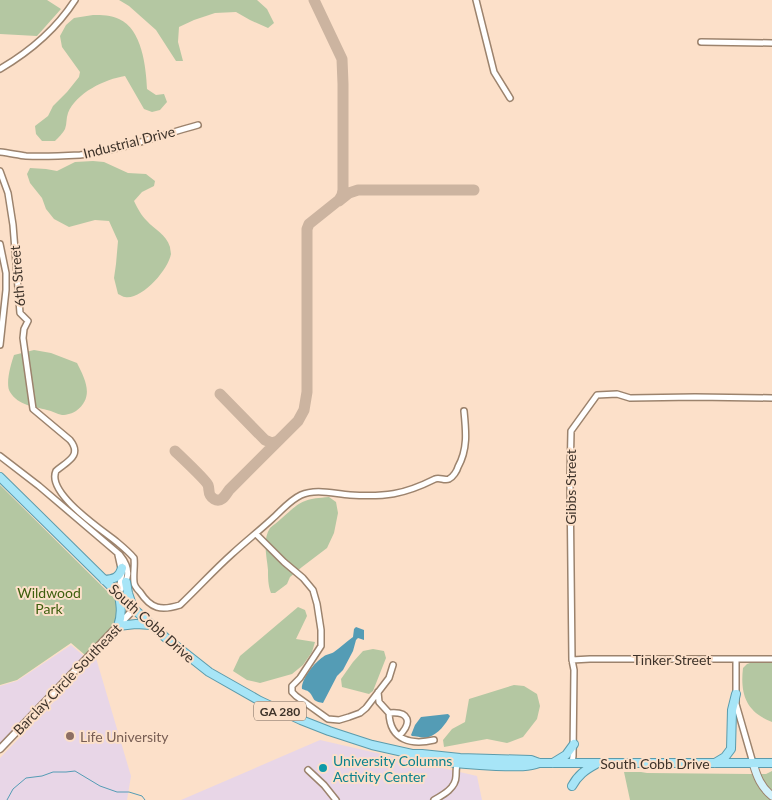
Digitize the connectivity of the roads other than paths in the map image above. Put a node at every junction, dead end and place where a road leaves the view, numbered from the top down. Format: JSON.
{"nodes":[{"id":1,"x":75,"y":0,"type":"edge"},
{"id":2,"x":476,"y":0,"type":"edge"},
{"id":3,"x":701,"y":42,"type":"dead end"},
{"id":4,"x":772,"y":43,"type":"edge"},
{"id":5,"x":0,"y":69,"type":"edge"},
{"id":6,"x":510,"y":98,"type":"dead end"},
{"id":7,"x":198,"y":125,"type":"dead end"},
{"id":8,"x":0,"y":152,"type":"edge"},
{"id":9,"x":0,"y":171,"type":"edge"},
{"id":10,"x":0,"y":244,"type":"edge"},
{"id":11,"x":1,"y":250,"type":"junction"},
{"id":12,"x":0,"y":263,"type":"edge"},
{"id":13,"x":0,"y":345,"type":"edge"},
{"id":14,"x":772,"y":398,"type":"edge"},
{"id":15,"x":464,"y":411,"type":"dead end"},
{"id":16,"x":2,"y":456,"type":"edge"},
{"id":17,"x":0,"y":477,"type":"edge"},
{"id":18,"x":256,"y":534,"type":"junction"},
{"id":19,"x":117,"y":553,"type":"junction"},
{"id":20,"x":122,"y":568,"type":"junction"},
{"id":21,"x":104,"y":580,"type":"junction"},
{"id":22,"x":126,"y":582,"type":"junction"},
{"id":23,"x":118,"y":593,"type":"junction"},
{"id":24,"x":134,"y":609,"type":"junction"},
{"id":25,"x":151,"y":625,"type":"junction"},
{"id":26,"x":118,"y":626,"type":"junction"},
{"id":27,"x":736,"y":659,"type":"junction"},
{"id":28,"x":772,"y":659,"type":"edge"},
{"id":29,"x":572,"y":660,"type":"junction"},
{"id":30,"x":393,"y":665,"type":"dead end"},
{"id":31,"x":378,"y":691,"type":"junction"},
{"id":32,"x":736,"y":694,"type":"junction"},
{"id":33,"x":389,"y":714,"type":"junction"},
{"id":34,"x":399,"y":736,"type":"junction"},
{"id":35,"x":434,"y":740,"type":"dead end"},
{"id":36,"x":574,"y":744,"type":"junction"},
{"id":37,"x":0,"y":749,"type":"edge"},
{"id":38,"x":458,"y":761,"type":"junction"},
{"id":39,"x":539,"y":763,"type":"junction"},
{"id":40,"x":554,"y":763,"type":"junction"},
{"id":41,"x":572,"y":763,"type":"junction"},
{"id":42,"x":598,"y":763,"type":"junction"},
{"id":43,"x":715,"y":763,"type":"junction"},
{"id":44,"x":753,"y":763,"type":"junction"},
{"id":45,"x":772,"y":763,"type":"edge"},
{"id":46,"x":468,"y":765,"type":"junction"},
{"id":47,"x":308,"y":770,"type":"dead end"},
{"id":48,"x":456,"y":775,"type":"junction"},
{"id":49,"x":572,"y":786,"type":"dead end"},
{"id":50,"x":772,"y":796,"type":"edge"},
{"id":51,"x":336,"y":800,"type":"edge"},
{"id":52,"x":434,"y":800,"type":"edge"}],
"edges":[{"from":1,"to":5,"type":"street"},
{"from":2,"to":6,"type":"street"},
{"from":3,"to":4,"type":"street"},
{"from":7,"to":8,"type":"street","name":"Industrial Drive"},
{"from":9,"to":18,"type":"street","name":"6th Street"},
{"from":10,"to":11,"type":"street"},
{"from":11,"to":12,"type":"street"},
{"from":11,"to":13,"type":"street"},
{"from":14,"to":29,"type":"street","name":"Gibbs Street"},
{"from":15,"to":18,"type":"street"},
{"from":16,"to":19,"type":"street"},
{"from":17,"to":21,"type":"main road","name":"South Cobb Drive","number":"GA 280"},
{"from":18,"to":31,"type":"street"},
{"from":19,"to":20,"type":"street"},
{"from":19,"to":22,"type":"street"},
{"from":20,"to":21,"type":"main road"},
{"from":20,"to":23,"type":"street"},
{"from":21,"to":23,"type":"main road","name":"South Cobb Drive","number":"GA 280"},
{"from":22,"to":23,"type":"street"},
{"from":22,"to":24,"type":"main road"},
{"from":23,"to":24,"type":"main road","name":"South Cobb Drive","number":"GA 280"},
{"from":23,"to":26,"type":"main road"},
{"from":24,"to":25,"type":"main road","name":"South Cobb Drive","number":"GA 280"},
{"from":24,"to":26,"type":"street","name":"Barclay Circle Southeast"},
{"from":25,"to":26,"type":"main road"},
{"from":25,"to":38,"type":"main road","name":"South Cobb Drive","number":"GA 280"},
{"from":26,"to":37,"type":"street","name":"Barclay Circle Southeast"},
{"from":27,"to":28,"type":"street","name":"Tinker Street"},
{"from":27,"to":29,"type":"street","name":"Tinker Street"},
{"from":27,"to":32,"type":"street"},
{"from":29,"to":36,"type":"street","name":"Gibbs Street"},
{"from":30,"to":31,"type":"street"},
{"from":31,"to":33,"type":"street"},
{"from":32,"to":43,"type":"main road"},
{"from":32,"to":44,"type":"street"},
{"from":33,"to":34,"type":"street"},
{"from":33,"to":34,"type":"street"},
{"from":34,"to":35,"type":"street"},
{"from":36,"to":40,"type":"main road"},
{"from":36,"to":41,"type":"street","name":"Gibbs Street"},
{"from":38,"to":39,"type":"main road","name":"South Cobb Drive","number":"GA 280"},
{"from":38,"to":46,"type":"main road","name":"South Cobb Drive"},
{"from":38,"to":48,"type":"street"},
{"from":39,"to":40,"type":"main road","name":"South Cobb Drive","number":"GA 280"},
{"from":39,"to":46,"type":"main road","name":"South Cobb Drive"},
{"from":40,"to":41,"type":"main road","name":"South Cobb Drive","number":"GA 280"},
{"from":41,"to":42,"type":"main road","name":"South Cobb Drive","number":"GA 280"},
{"from":42,"to":43,"type":"main road","name":"South Cobb Drive","number":"GA 280"},
{"from":42,"to":49,"type":"main road"},
{"from":43,"to":44,"type":"main road","name":"South Cobb Drive","number":"GA 280"},
{"from":44,"to":45,"type":"main road","name":"South Cobb Drive","number":"GA 280"},
{"from":44,"to":50,"type":"main road"},
{"from":46,"to":48,"type":"street"},
{"from":47,"to":51,"type":"street"},
{"from":48,"to":52,"type":"street"}]}
